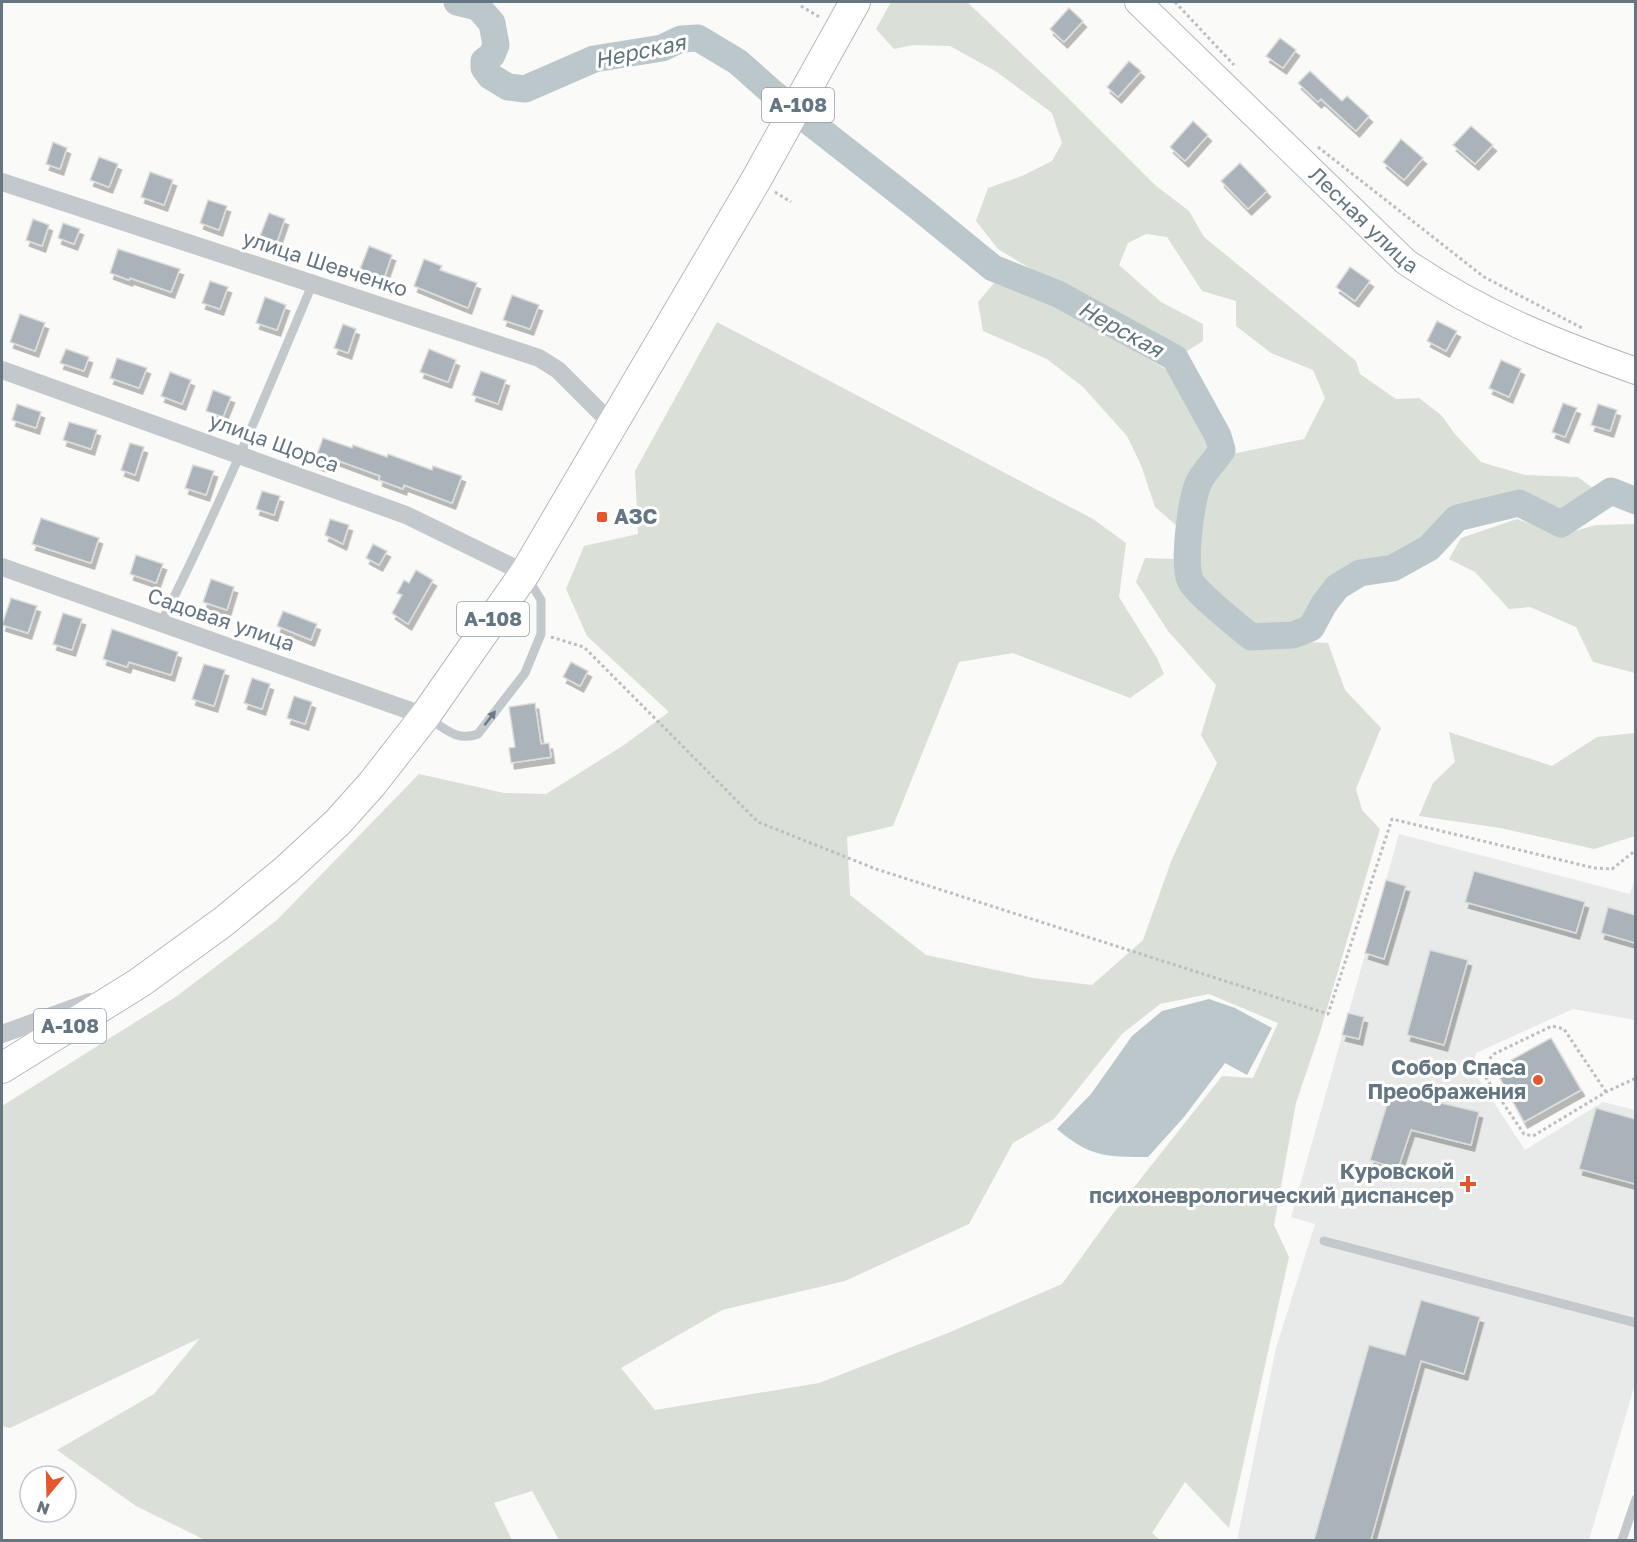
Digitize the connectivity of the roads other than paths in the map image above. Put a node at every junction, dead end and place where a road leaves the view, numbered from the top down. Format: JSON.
{"nodes":[{"id":1,"x":855,"y":2,"type":"edge"},
{"id":2,"x":1138,"y":2,"type":"edge"},
{"id":3,"x":2,"y":182,"type":"edge"},
{"id":4,"x":312,"y":285,"type":"junction"},
{"id":5,"x":2,"y":370,"type":"edge"},
{"id":6,"x":1635,"y":371,"type":"edge"},
{"id":7,"x":613,"y":425,"type":"junction"},
{"id":8,"x":240,"y":455,"type":"junction"},
{"id":9,"x":2,"y":567,"type":"edge"},
{"id":10,"x":525,"y":573,"type":"junction"},
{"id":11,"x":160,"y":623,"type":"junction"},
{"id":12,"x":425,"y":716,"type":"junction"},
{"id":13,"x":139,"y":983,"type":"junction"},
{"id":14,"x":2,"y":1034,"type":"edge"},
{"id":15,"x":2,"y":1068,"type":"edge"},
{"id":16,"x":1324,"y":1241,"type":"dead end"},
{"id":17,"x":1635,"y":1323,"type":"edge"},
{"id":18,"x":1635,"y":1499,"type":"edge"},
{"id":19,"x":1623,"y":1540,"type":"edge"}],
"edges":[{"from":1,"to":7,"type":"highway","number":"А-108"},
{"from":2,"to":6,"type":"main road","name":"Лесная улица"},
{"from":3,"to":4,"type":"street","name":"улица Шевченко"},
{"from":4,"to":7,"type":"street","name":"улица Шевченко"},
{"from":4,"to":8,"type":"lane"},
{"from":5,"to":8,"type":"street","name":"улица Щорса"},
{"from":7,"to":10,"type":"highway","number":"А-108"},
{"from":8,"to":10,"type":"street","name":"улица Щорса"},
{"from":8,"to":11,"type":"lane"},
{"from":9,"to":11,"type":"street","name":"Садовая улица"},
{"from":10,"to":12,"type":"highway","number":"А-108"},
{"from":12,"to":10,"type":"lane","one_way":true},
{"from":11,"to":12,"type":"street","name":"Садовая улица"},
{"from":12,"to":13,"type":"highway","number":"А-108"},
{"from":13,"to":14,"type":"street"},
{"from":13,"to":15,"type":"highway","number":"А-108"},
{"from":16,"to":17,"type":"lane"},
{"from":18,"to":19,"type":"lane"}]}
